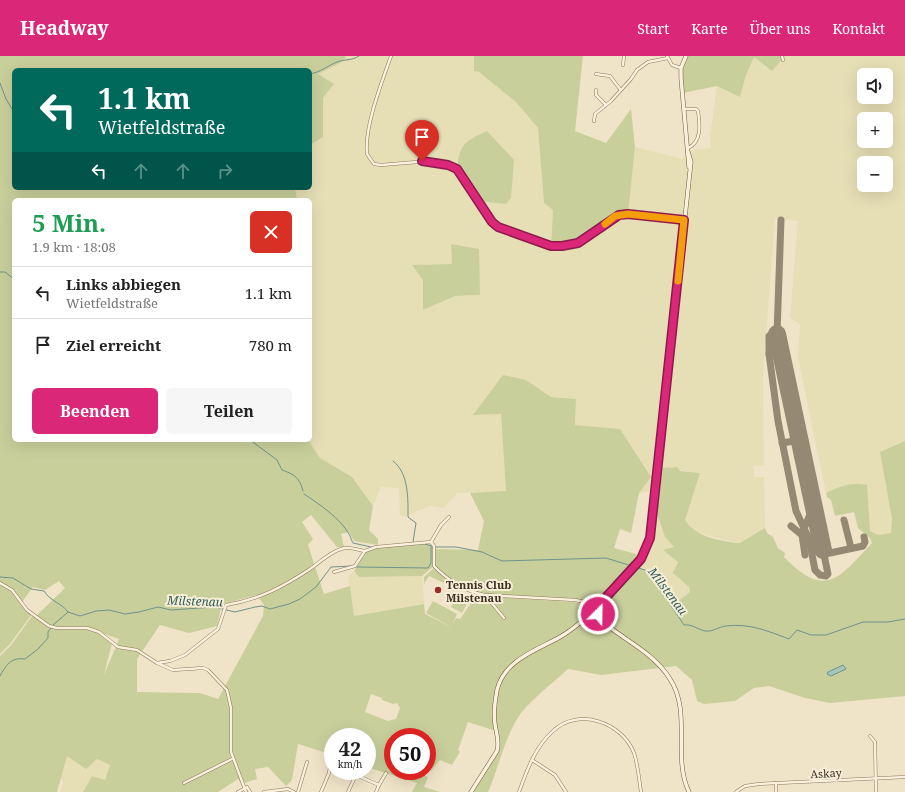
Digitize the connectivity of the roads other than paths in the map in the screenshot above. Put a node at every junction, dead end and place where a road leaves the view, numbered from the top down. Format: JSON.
{"nodes":[{"id":1,"x":391,"y":56,"type":"edge"},
{"id":2,"x":624,"y":56,"type":"edge"},
{"id":3,"x":686,"y":56,"type":"edge"},
{"id":4,"x":782,"y":56,"type":"edge"},
{"id":5,"x":668,"y":57,"type":"edge"},
{"id":6,"x":783,"y":60,"type":"dead end"},
{"id":7,"x":623,"y":65,"type":"dead end"},
{"id":8,"x":681,"y":68,"type":"junction"},
{"id":9,"x":596,"y":74,"type":"dead end"},
{"id":10,"x":620,"y":89,"type":"junction"},
{"id":11,"x":596,"y":90,"type":"dead end"},
{"id":12,"x":606,"y":105,"type":"junction"},
{"id":13,"x":684,"y":109,"type":"junction"},
{"id":14,"x":594,"y":121,"type":"dead end"},
{"id":15,"x":688,"y":150,"type":"junction"},
{"id":16,"x":684,"y":220,"type":"junction"},
{"id":17,"x":449,"y":517,"type":"dead end"},
{"id":18,"x":431,"y":542,"type":"junction"},
{"id":19,"x":365,"y":551,"type":"junction"},
{"id":20,"x":334,"y":572,"type":"dead end"},
{"id":21,"x":0,"y":583,"type":"edge"},
{"id":22,"x":485,"y":595,"type":"junction"},
{"id":23,"x":590,"y":607,"type":"junction"},
{"id":24,"x":597,"y":607,"type":"junction"},
{"id":25,"x":589,"y":615,"type":"junction"},
{"id":26,"x":596,"y":616,"type":"junction"},
{"id":27,"x":504,"y":618,"type":"dead end"},
{"id":28,"x":157,"y":663,"type":"junction"},
{"id":29,"x":870,"y":736,"type":"dead end"},
{"id":30,"x":232,"y":759,"type":"junction"},
{"id":31,"x":532,"y":760,"type":"junction"},
{"id":32,"x":307,"y":762,"type":"dead end"},
{"id":33,"x":384,"y":776,"type":"edge"},
{"id":34,"x":905,"y":777,"type":"edge"},
{"id":35,"x":876,"y":778,"type":"junction"},
{"id":36,"x":326,"y":780,"type":"edge"},
{"id":37,"x":184,"y":783,"type":"dead end"},
{"id":38,"x":776,"y":783,"type":"junction"},
{"id":39,"x":379,"y":785,"type":"junction"},
{"id":40,"x":244,"y":788,"type":"junction"},
{"id":41,"x":238,"y":792,"type":"edge"},
{"id":42,"x":246,"y":792,"type":"edge"},
{"id":43,"x":250,"y":792,"type":"edge"},
{"id":44,"x":264,"y":792,"type":"edge"},
{"id":45,"x":294,"y":792,"type":"edge"},
{"id":46,"x":298,"y":792,"type":"edge"},
{"id":47,"x":321,"y":792,"type":"edge"},
{"id":48,"x":348,"y":792,"type":"edge"},
{"id":49,"x":376,"y":792,"type":"edge"},
{"id":50,"x":471,"y":792,"type":"edge"},
{"id":51,"x":519,"y":792,"type":"edge"},
{"id":52,"x":566,"y":792,"type":"edge"},
{"id":53,"x":641,"y":792,"type":"edge"},
{"id":54,"x":689,"y":792,"type":"edge"},
{"id":55,"x":736,"y":792,"type":"edge"},
{"id":56,"x":776,"y":792,"type":"edge"},
{"id":57,"x":876,"y":792,"type":"edge"}],
"edges":[{"from":1,"to":16,"type":"street"},
{"from":2,"to":7,"type":"street"},
{"from":3,"to":8,"type":"main road"},
{"from":4,"to":6,"type":"street"},
{"from":5,"to":8,"type":"street"},
{"from":5,"to":10,"type":"street"},
{"from":8,"to":13,"type":"main road"},
{"from":9,"to":10,"type":"street"},
{"from":10,"to":12,"type":"street"},
{"from":11,"to":12,"type":"street"},
{"from":12,"to":14,"type":"street"},
{"from":13,"to":15,"type":"main road"},
{"from":13,"to":15,"type":"street"},
{"from":15,"to":16,"type":"main road"},
{"from":16,"to":24,"type":"main road"},
{"from":17,"to":18,"type":"street"},
{"from":18,"to":19,"type":"street"},
{"from":18,"to":22,"type":"street"},
{"from":19,"to":20,"type":"street"},
{"from":19,"to":28,"type":"street"},
{"from":21,"to":28,"type":"street"},
{"from":22,"to":23,"type":"street"},
{"from":22,"to":27,"type":"street"},
{"from":23,"to":24,"type":"main road"},
{"from":23,"to":25,"type":"main road"},
{"from":24,"to":26,"type":"main road"},
{"from":25,"to":26,"type":"main road"},
{"from":25,"to":50,"type":"main road"},
{"from":26,"to":54,"type":"main road"},
{"from":28,"to":30,"type":"street"},
{"from":29,"to":35,"type":"street"},
{"from":30,"to":37,"type":"street"},
{"from":30,"to":40,"type":"street"},
{"from":31,"to":51,"type":"street"},
{"from":31,"to":52,"type":"street"},
{"from":31,"to":53,"type":"street"},
{"from":32,"to":46,"type":"street"},
{"from":33,"to":39,"type":"street"},
{"from":34,"to":35,"type":"street","name":"Askay"},
{"from":35,"to":38,"type":"street","name":"Askay"},
{"from":35,"to":57,"type":"street"},
{"from":36,"to":47,"type":"street"},
{"from":38,"to":55,"type":"street","name":"Askay"},
{"from":38,"to":56,"type":"street"},
{"from":39,"to":48,"type":"street"},
{"from":39,"to":49,"type":"street"},
{"from":40,"to":41,"type":"street"},
{"from":40,"to":42,"type":"street"},
{"from":40,"to":43,"type":"street"},
{"from":44,"to":45,"type":"street"}]}
